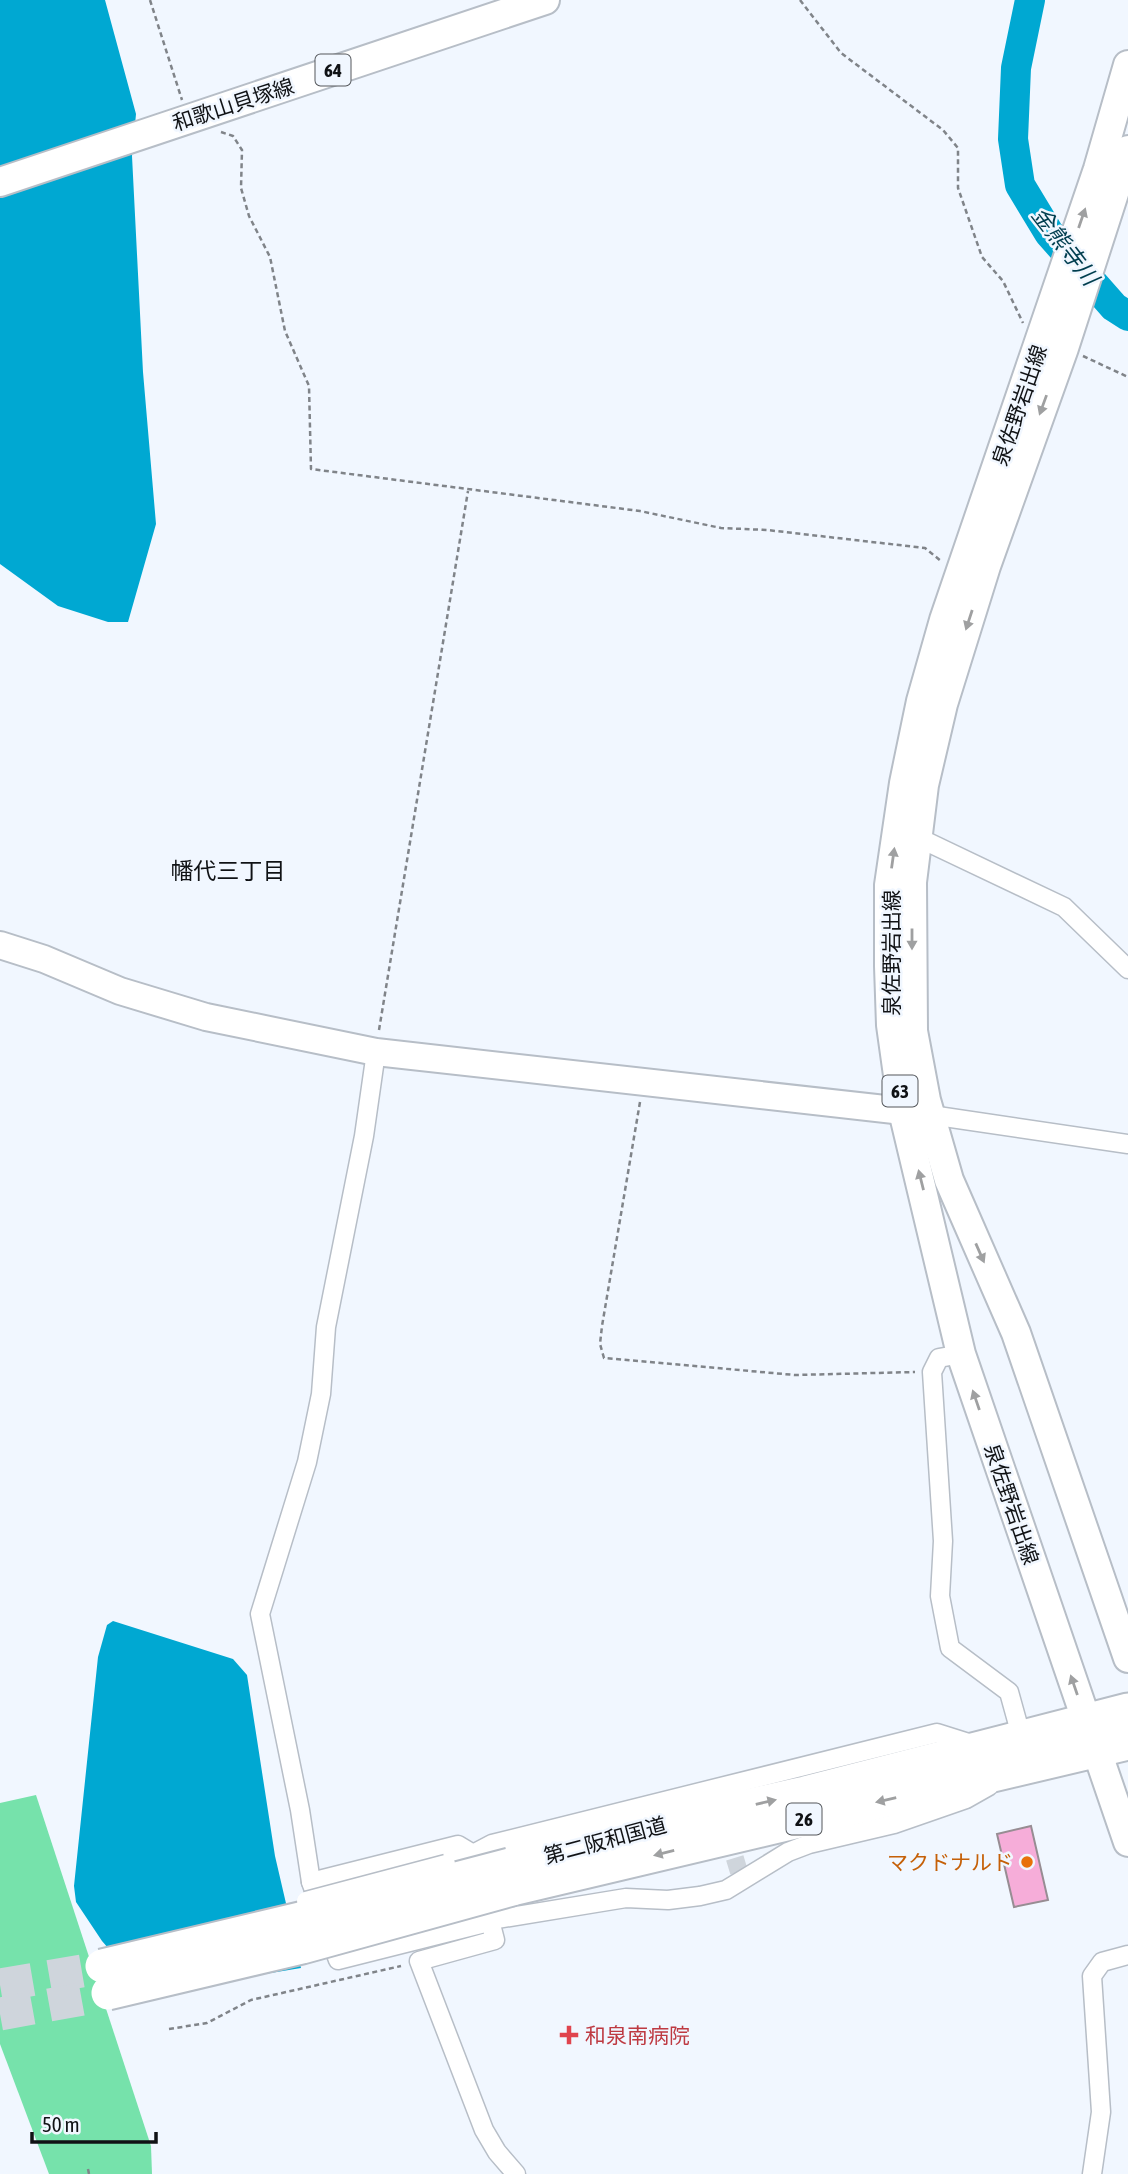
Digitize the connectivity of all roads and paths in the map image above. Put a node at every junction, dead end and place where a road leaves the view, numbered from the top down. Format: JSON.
{"nodes":[{"id":1,"x":150,"y":0,"type":"edge"},
{"id":2,"x":545,"y":0,"type":"edge"},
{"id":3,"x":800,"y":0,"type":"edge"},
{"id":4,"x":1128,"y":65,"type":"edge"},
{"id":5,"x":188,"y":119,"type":"junction"},
{"id":6,"x":221,"y":132,"type":"dead end"},
{"id":7,"x":1128,"y":150,"type":"edge"},
{"id":8,"x":1107,"y":176,"type":"junction"},
{"id":9,"x":0,"y":182,"type":"edge"},
{"id":10,"x":1053,"y":342,"type":"junction"},
{"id":11,"x":1128,"y":377,"type":"edge"},
{"id":12,"x":468,"y":491,"type":"junction"},
{"id":13,"x":960,"y":576,"type":"junction"},
{"id":14,"x":917,"y":837,"type":"junction"},
{"id":15,"x":0,"y":945,"type":"edge"},
{"id":16,"x":1128,"y":969,"type":"edge"},
{"id":17,"x":376,"y":1052,"type":"junction"},
{"id":18,"x":643,"y":1082,"type":"junction"},
{"id":19,"x":903,"y":1111,"type":"junction"},
{"id":20,"x":931,"y":1116,"type":"junction"},
{"id":21,"x":1128,"y":1144,"type":"edge"},
{"id":22,"x":961,"y":1354,"type":"junction"},
{"id":23,"x":932,"y":1372,"type":"junction"},
{"id":24,"x":1128,"y":1658,"type":"edge"},
{"id":25,"x":1128,"y":1710,"type":"edge"},
{"id":26,"x":1091,"y":1735,"type":"junction"},
{"id":27,"x":1128,"y":1743,"type":"edge"},
{"id":28,"x":986,"y":1748,"type":"junction"},
{"id":29,"x":1021,"y":1754,"type":"junction"},
{"id":30,"x":1128,"y":1842,"type":"edge"},
{"id":31,"x":474,"y":1854,"type":"junction"},
{"id":32,"x":511,"y":1877,"type":"junction"},
{"id":33,"x":311,"y":1882,"type":"junction"},
{"id":34,"x":489,"y":1922,"type":"junction"},
{"id":35,"x":155,"y":1954,"type":"junction"},
{"id":36,"x":1128,"y":1955,"type":"edge"},
{"id":37,"x":419,"y":1962,"type":"junction"},
{"id":38,"x":184,"y":1975,"type":"junction"},
{"id":39,"x":169,"y":2029,"type":"dead end"},
{"id":40,"x":89,"y":2169,"type":"dead end"},
{"id":41,"x":89,"y":2174,"type":"edge"},
{"id":42,"x":516,"y":2174,"type":"edge"},
{"id":43,"x":1092,"y":2174,"type":"edge"}],
"edges":[{"from":1,"to":5,"type":"path"},
{"from":2,"to":5,"type":"main road","name":"和歌山貝塚線","number":"64"},
{"from":3,"to":10,"type":"path"},
{"from":4,"to":8,"type":"main road","name":"泉佐野岩出線","number":"63"},
{"from":5,"to":9,"type":"main road","name":"和歌山貝塚線","number":"64"},
{"from":6,"to":12,"type":"path"},
{"from":7,"to":8,"type":"main road","name":"泉佐野岩出線","number":"63"},
{"from":8,"to":10,"type":"main road","name":"泉佐野岩出線","number":"63"},
{"from":10,"to":11,"type":"path"},
{"from":10,"to":13,"type":"main road","name":"泉佐野岩出線","number":"63"},
{"from":10,"to":14,"type":"main road","name":"泉佐野岩出線","number":"63","one_way":true},
{"from":12,"to":13,"type":"path"},
{"from":12,"to":17,"type":"path"},
{"from":19,"to":13,"type":"main road","name":"泉佐野岩出線","number":"63","one_way":true},
{"from":14,"to":16,"type":"street"},
{"from":14,"to":20,"type":"main road","name":"泉佐野岩出線","number":"63","one_way":true},
{"from":15,"to":17,"type":"street"},
{"from":17,"to":18,"type":"street"},
{"from":17,"to":33,"type":"street"},
{"from":18,"to":19,"type":"street"},
{"from":18,"to":23,"type":"path"},
{"from":19,"to":20,"type":"street"},
{"from":22,"to":19,"type":"main road","name":"泉佐野岩出線","number":"63","one_way":true},
{"from":20,"to":21,"type":"street"},
{"from":20,"to":24,"type":"main road","name":"泉佐野岩出線","number":"63","one_way":true},
{"from":22,"to":23,"type":"street"},
{"from":26,"to":22,"type":"main road","name":"泉佐野岩出線","number":"63","one_way":true},
{"from":23,"to":29,"type":"street"},
{"from":25,"to":26,"type":"highway","name":"第二阪和国道","number":"26"},
{"from":26,"to":27,"type":"highway","name":"第二阪和国道","number":"26"},
{"from":26,"to":29,"type":"highway","name":"第二阪和国道","number":"26"},
{"from":26,"to":30,"type":"main road","name":"泉佐野岩出線","number":"63"},
{"from":28,"to":29,"type":"highway","name":"第二阪和国道","number":"26"},
{"from":28,"to":31,"type":"street"},
{"from":32,"to":28,"type":"highway","name":"第二阪和国道","number":"26","one_way":true},
{"from":29,"to":32,"type":"highway","name":"第二阪和国道","number":"26","one_way":true},
{"from":29,"to":34,"type":"street"},
{"from":31,"to":33,"type":"street"},
{"from":31,"to":34,"type":"street"},
{"from":31,"to":35,"type":"street","bridge":true},
{"from":32,"to":35,"type":"highway","name":"第二阪和国道","number":"26","bridge":true},
{"from":32,"to":38,"type":"highway","name":"第二阪和国道","number":"26","bridge":true},
{"from":33,"to":34,"type":"street"},
{"from":34,"to":37,"type":"street"},
{"from":34,"to":38,"type":"street","bridge":true},
{"from":35,"to":38,"type":"highway","name":"第二阪和国道","number":"26","bridge":true},
{"from":36,"to":43,"type":"street"},
{"from":37,"to":39,"type":"path"},
{"from":37,"to":42,"type":"street"},
{"from":40,"to":41,"type":"path"}]}
